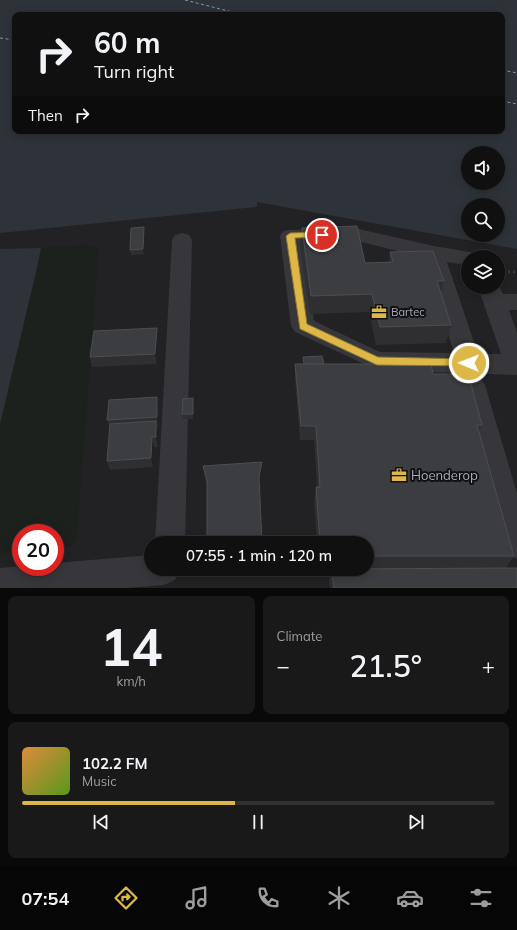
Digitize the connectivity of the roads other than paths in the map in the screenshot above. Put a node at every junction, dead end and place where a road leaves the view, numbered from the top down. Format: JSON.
{"nodes":[{"id":1,"x":182,"y":240,"type":"dead end"},
{"id":2,"x":434,"y":253,"type":"junction"},
{"id":3,"x":461,"y":257,"type":"edge"},
{"id":4,"x":492,"y":294,"type":"edge"},
{"id":5,"x":517,"y":302,"type":"edge"},
{"id":6,"x":517,"y":364,"type":"edge"},
{"id":7,"x":470,"y":374,"type":"junction"},
{"id":8,"x":509,"y":490,"type":"edge"},
{"id":9,"x":170,"y":536,"type":"edge"},
{"id":10,"x":517,"y":544,"type":"edge"},
{"id":11,"x":144,"y":571,"type":"edge"},
{"id":12,"x":0,"y":584,"type":"edge"}],
"edges":[{"from":1,"to":9,"type":"street"},
{"from":2,"to":3,"type":"street"},
{"from":2,"to":7,"type":"street"},
{"from":2,"to":7,"type":"street"},
{"from":4,"to":5,"type":"street"},
{"from":4,"to":6,"type":"street"},
{"from":6,"to":7,"type":"street"},
{"from":7,"to":8,"type":"street"},
{"from":8,"to":10,"type":"street"},
{"from":11,"to":12,"type":"street"}]}
